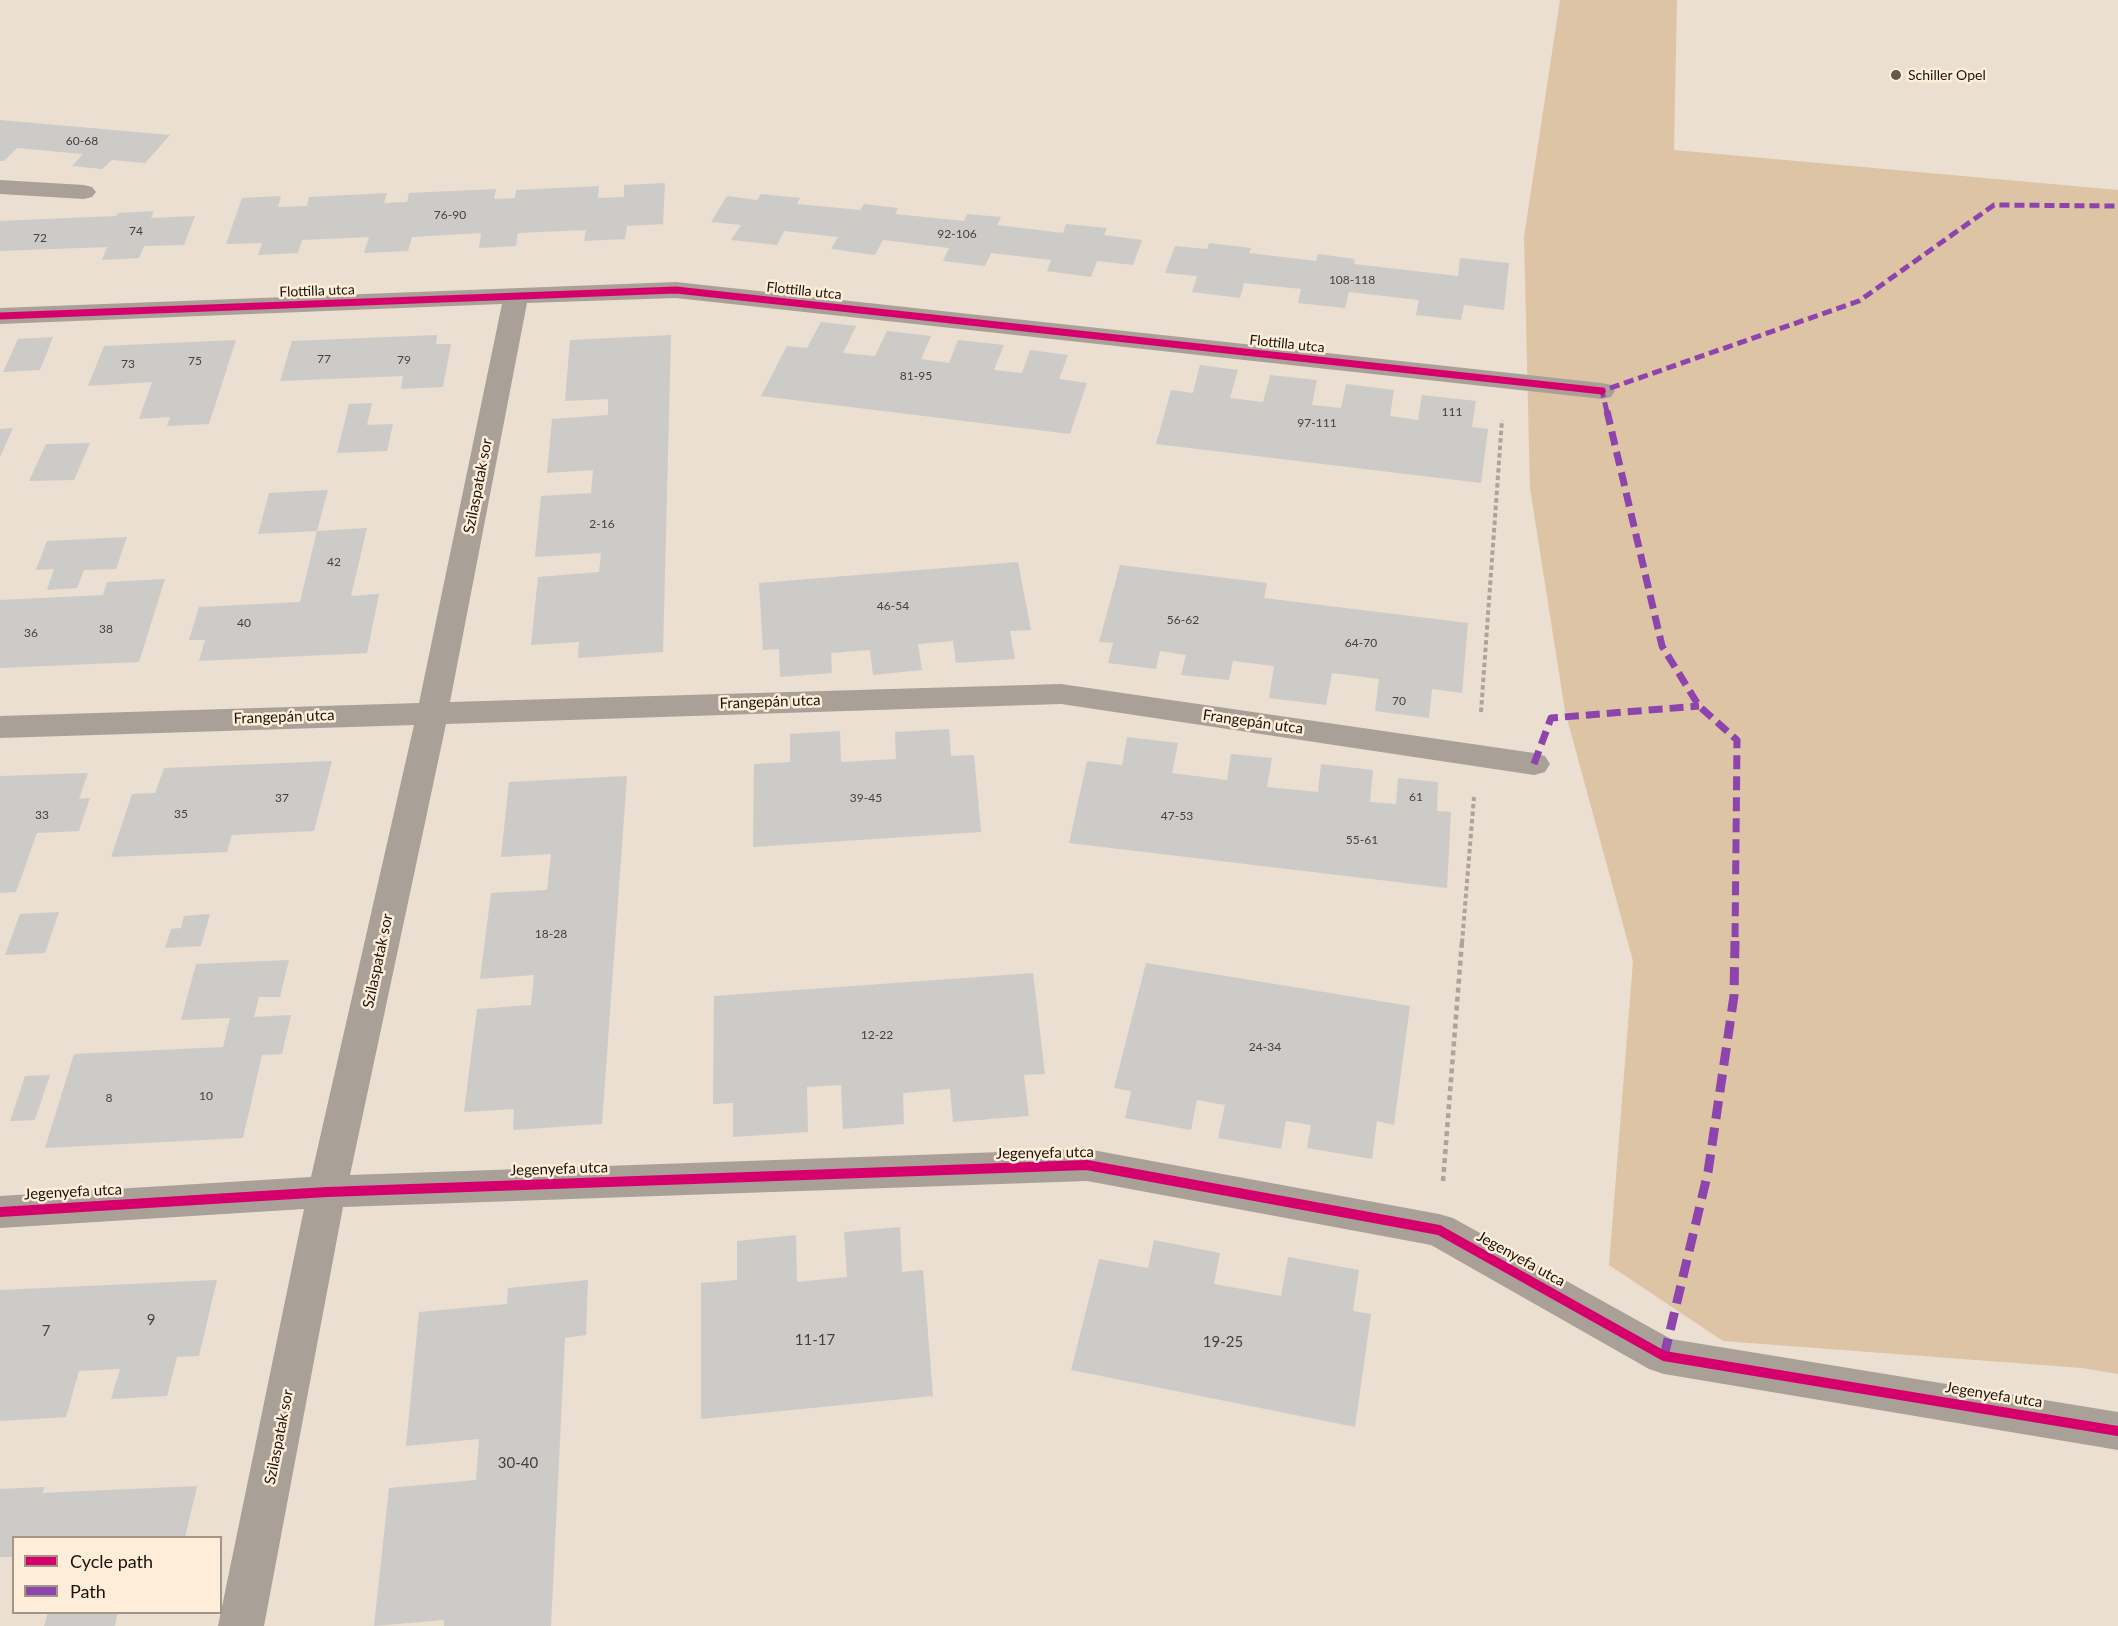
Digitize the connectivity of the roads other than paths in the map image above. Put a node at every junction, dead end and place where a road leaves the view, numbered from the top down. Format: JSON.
{"nodes":[{"id":1,"x":0,"y":187,"type":"edge"},
{"id":2,"x":84,"y":192,"type":"dead end"},
{"id":3,"x":516,"y":297,"type":"junction"},
{"id":4,"x":0,"y":316,"type":"edge"},
{"id":5,"x":1602,"y":391,"type":"dead end"},
{"id":6,"x":433,"y":711,"type":"junction"},
{"id":7,"x":0,"y":727,"type":"edge"},
{"id":8,"x":1534,"y":764,"type":"dead end"},
{"id":9,"x":327,"y":1192,"type":"junction"},
{"id":10,"x":0,"y":1212,"type":"edge"},
{"id":11,"x":2118,"y":1431,"type":"edge"},
{"id":12,"x":241,"y":1626,"type":"edge"}],
"edges":[{"from":1,"to":2,"type":"street"},
{"from":3,"to":4,"type":"street","name":"Flottilla utca"},
{"from":3,"to":5,"type":"street","name":"Flottilla utca"},
{"from":3,"to":6,"type":"street","name":"Szilaspatak sor"},
{"from":6,"to":7,"type":"street","name":"Frangepán utca"},
{"from":6,"to":8,"type":"street","name":"Frangepán utca"},
{"from":6,"to":9,"type":"street","name":"Szilaspatak sor"},
{"from":9,"to":10,"type":"street","name":"Jegenyefa utca"},
{"from":9,"to":11,"type":"street","name":"Jegenyefa utca"},
{"from":9,"to":12,"type":"street","name":"Szilaspatak sor"}]}
